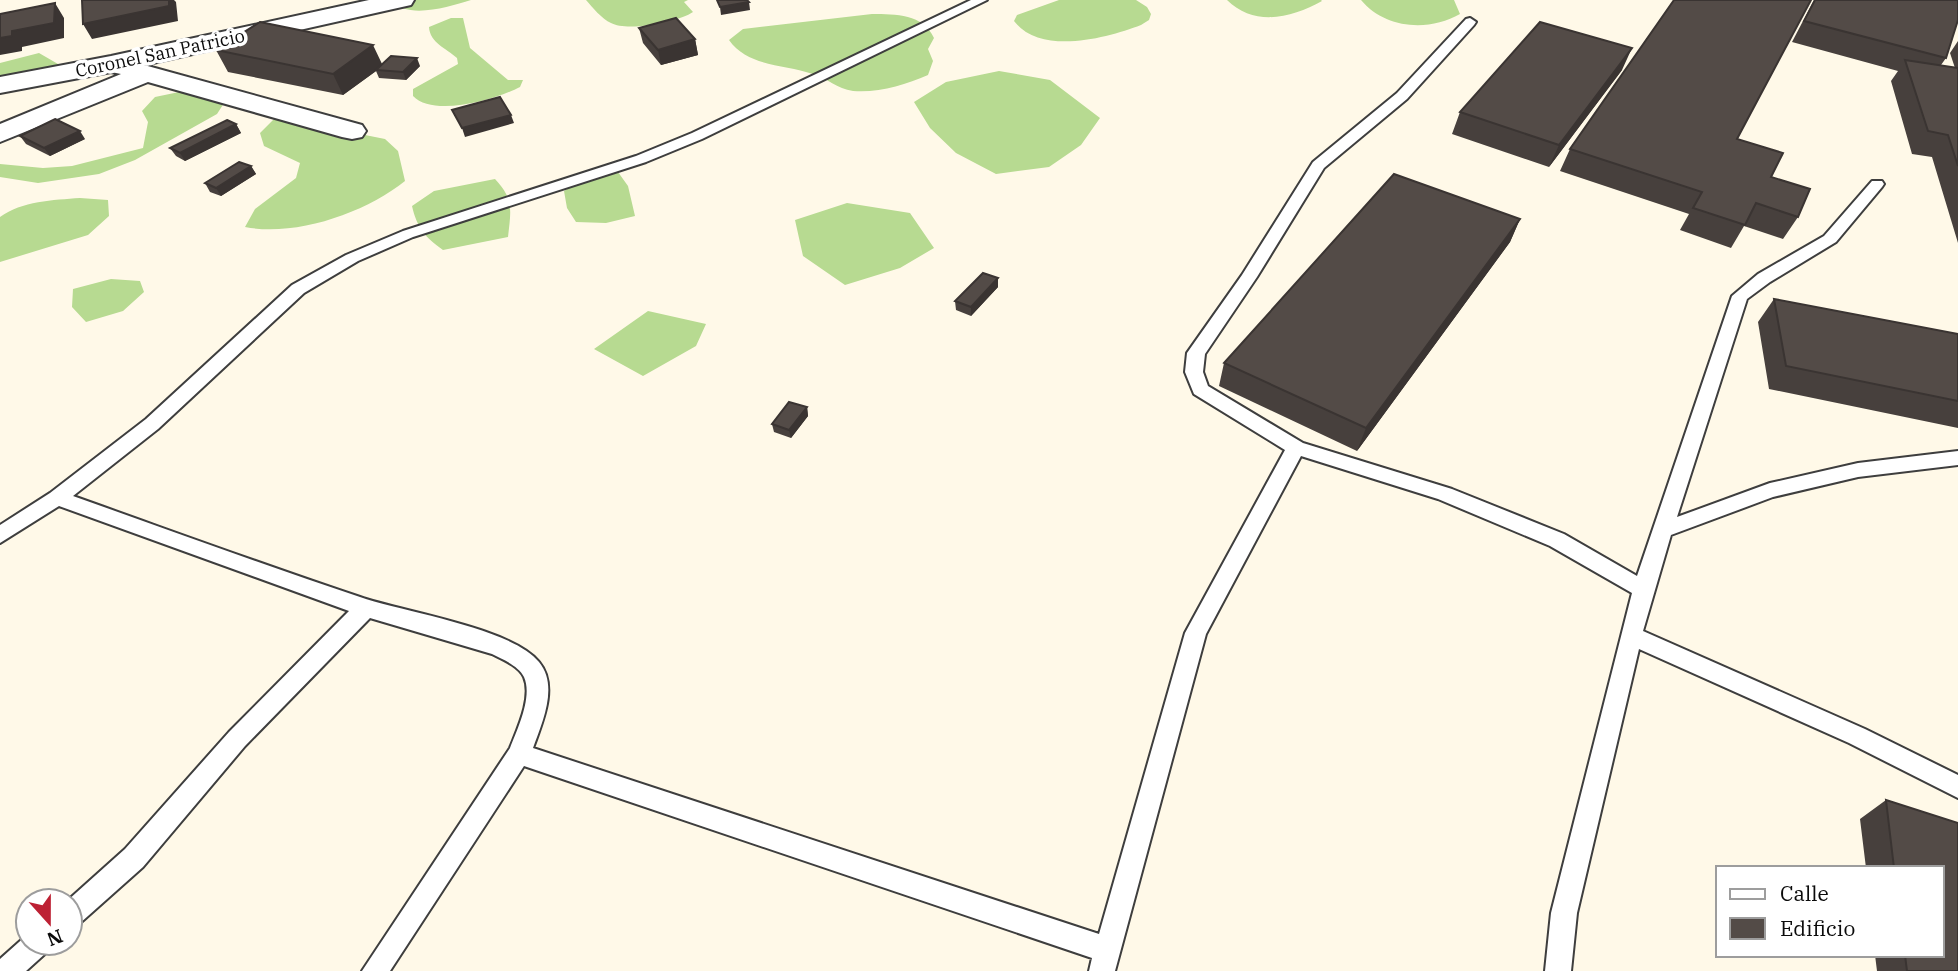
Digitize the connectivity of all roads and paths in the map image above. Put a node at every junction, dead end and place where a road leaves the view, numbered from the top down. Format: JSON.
{"nodes":[{"id":1,"x":402,"y":0,"type":"edge"},
{"id":2,"x":981,"y":0,"type":"edge"},
{"id":3,"x":1470,"y":22,"type":"dead end"},
{"id":4,"x":111,"y":64,"type":"junction"},
{"id":5,"x":149,"y":72,"type":"junction"},
{"id":6,"x":0,"y":85,"type":"edge"},
{"id":7,"x":352,"y":131,"type":"dead end"},
{"id":8,"x":0,"y":134,"type":"edge"},
{"id":9,"x":1877,"y":184,"type":"dead end"},
{"id":10,"x":1296,"y":448,"type":"junction"},
{"id":11,"x":1958,"y":458,"type":"edge"},
{"id":12,"x":57,"y":498,"type":"junction"},
{"id":13,"x":1662,"y":530,"type":"junction"},
{"id":14,"x":0,"y":536,"type":"edge"},
{"id":15,"x":1643,"y":589,"type":"junction"},
{"id":16,"x":365,"y":608,"type":"junction"},
{"id":17,"x":1632,"y":636,"type":"junction"},
{"id":18,"x":519,"y":754,"type":"junction"},
{"id":19,"x":1958,"y":788,"type":"edge"},
{"id":20,"x":84,"y":903,"type":"edge"},
{"id":21,"x":22,"y":957,"type":"edge"},
{"id":22,"x":1105,"y":960,"type":"edge"},
{"id":23,"x":6,"y":971,"type":"edge"},
{"id":24,"x":375,"y":971,"type":"edge"},
{"id":25,"x":1558,"y":971,"type":"edge"}],
"edges":[{"from":1,"to":4,"type":"street","name":"Coronel San Patricio"},
{"from":2,"to":12,"type":"lane"},
{"from":3,"to":10,"type":"lane"},
{"from":4,"to":5,"type":"street"},
{"from":4,"to":6,"type":"street","name":"Coronel San Patricio"},
{"from":5,"to":7,"type":"street"},
{"from":5,"to":8,"type":"street"},
{"from":9,"to":13,"type":"lane"},
{"from":10,"to":15,"type":"lane"},
{"from":10,"to":22,"type":"lane"},
{"from":11,"to":13,"type":"lane"},
{"from":12,"to":14,"type":"lane"},
{"from":12,"to":16,"type":"lane"},
{"from":13,"to":15,"type":"lane"},
{"from":15,"to":17,"type":"lane"},
{"from":16,"to":18,"type":"lane"},
{"from":16,"to":20,"type":"lane"},
{"from":17,"to":19,"type":"lane"},
{"from":17,"to":25,"type":"lane"},
{"from":18,"to":22,"type":"lane"},
{"from":18,"to":24,"type":"lane"},
{"from":21,"to":23,"type":"lane"}]}
